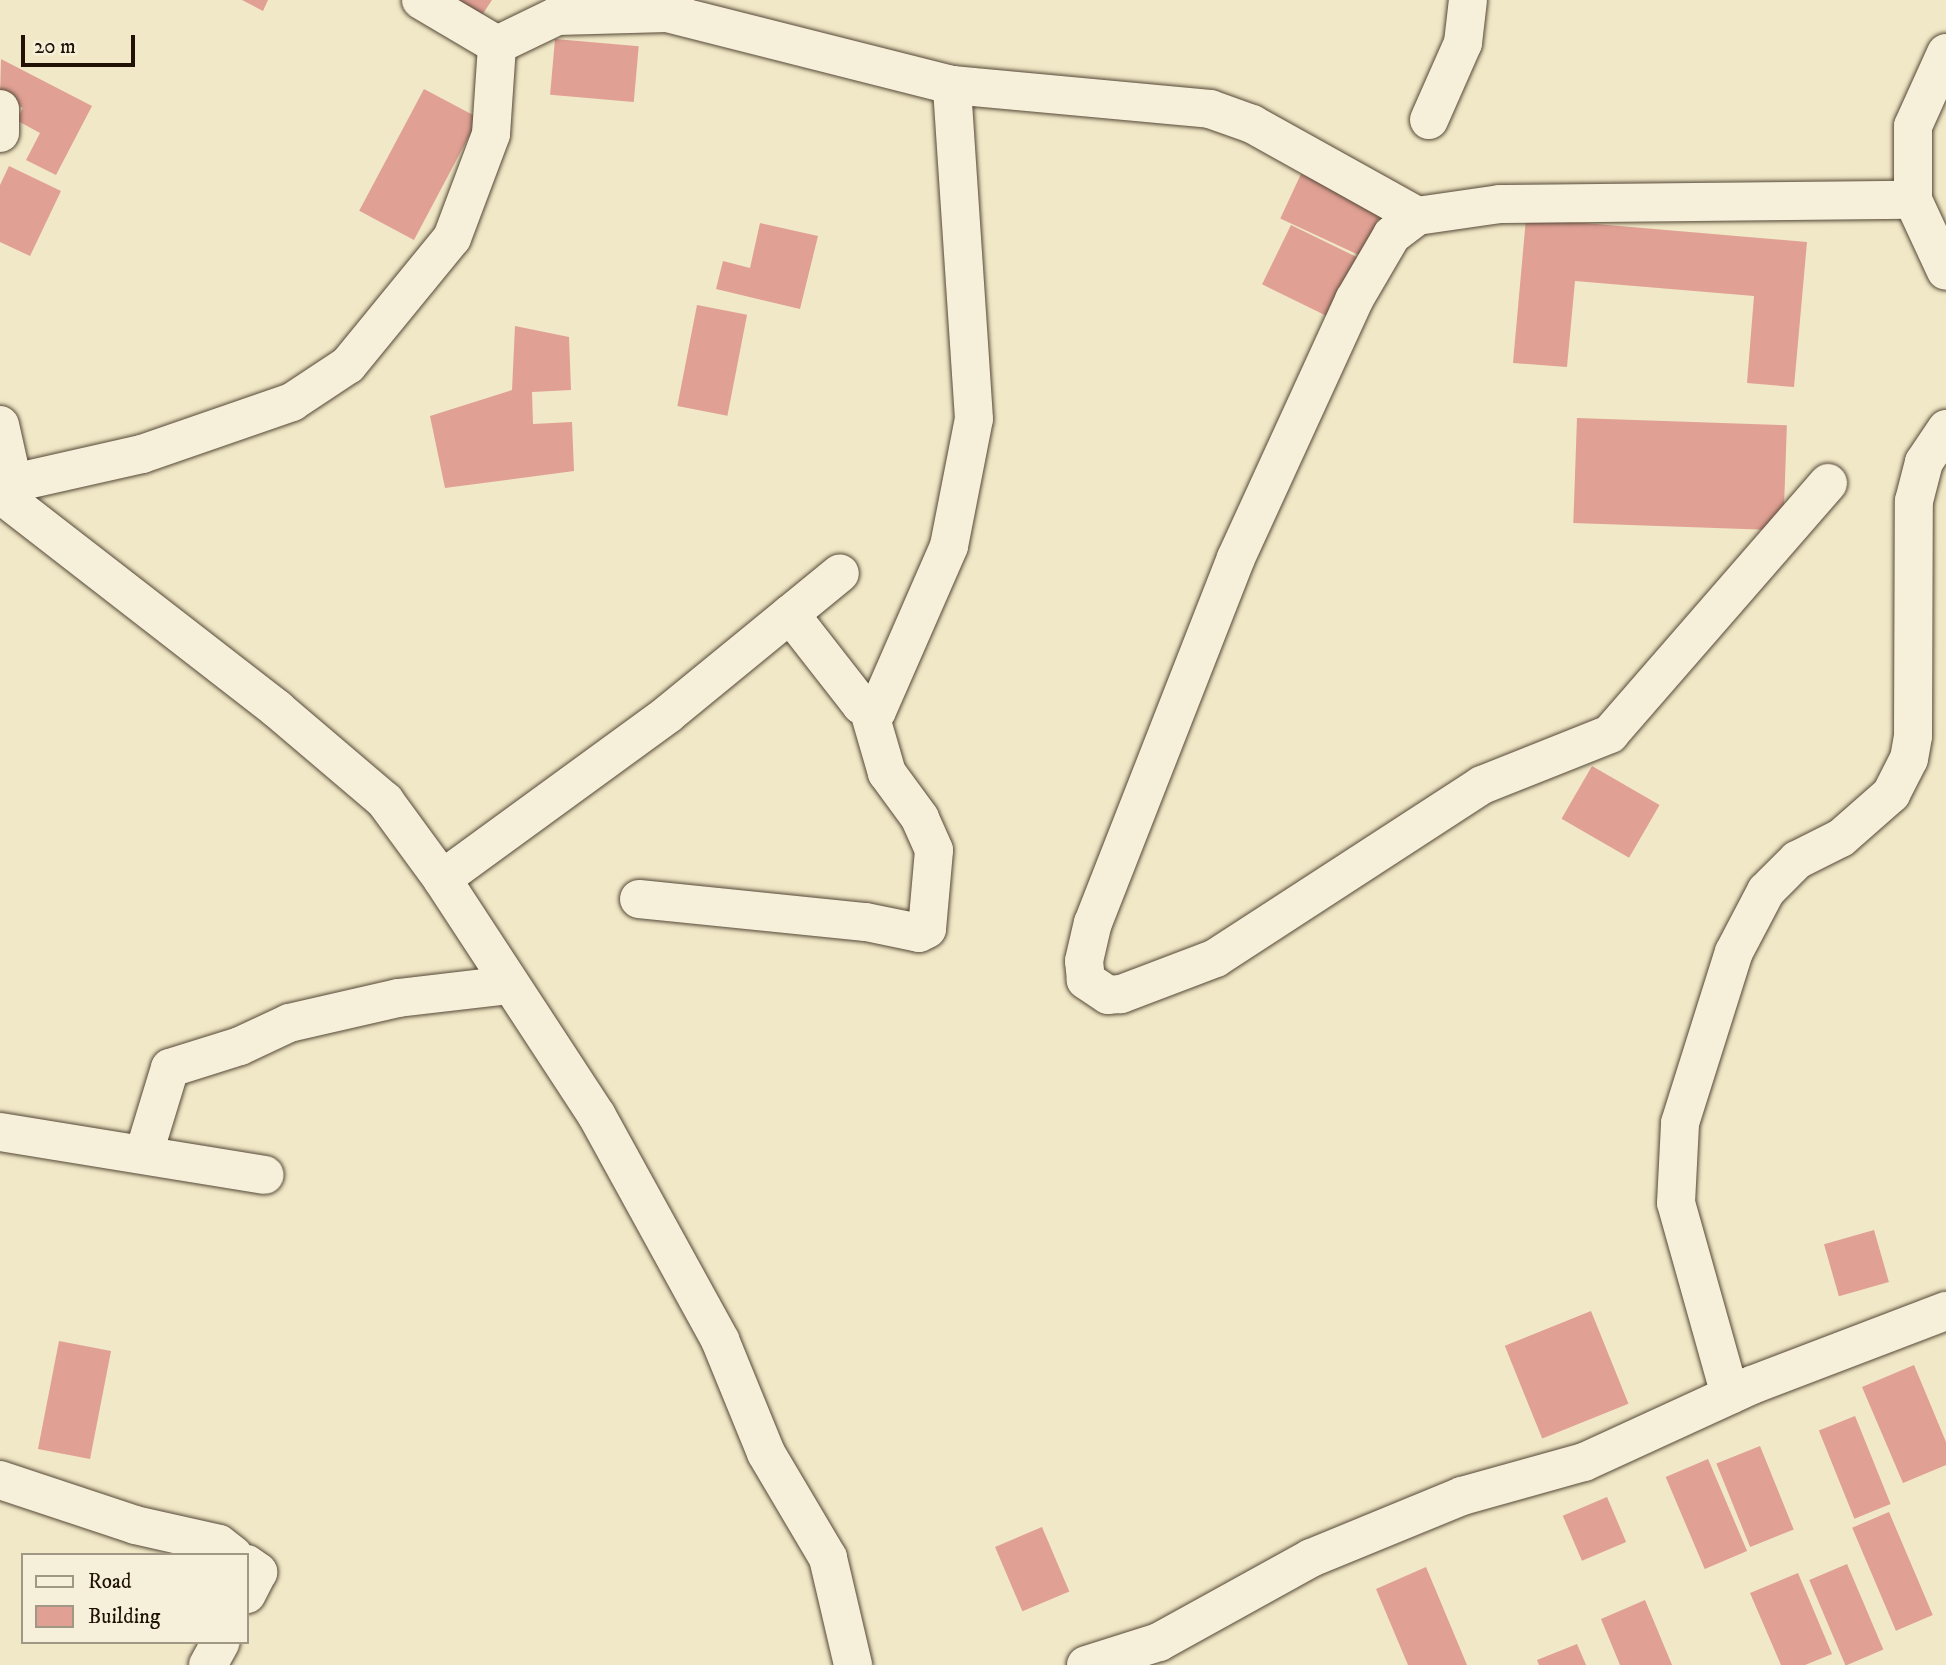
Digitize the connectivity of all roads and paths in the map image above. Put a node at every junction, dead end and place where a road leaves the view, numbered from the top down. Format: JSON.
{"nodes":[{"id":1,"x":421,"y":0,"type":"edge"},
{"id":2,"x":1468,"y":0,"type":"edge"},
{"id":3,"x":671,"y":6,"type":"edge"},
{"id":4,"x":497,"y":45,"type":"junction"},
{"id":5,"x":1946,"y":53,"type":"edge"},
{"id":6,"x":953,"y":85,"type":"junction"},
{"id":7,"x":0,"y":109,"type":"edge"},
{"id":8,"x":1429,"y":120,"type":"dead end"},
{"id":9,"x":0,"y":133,"type":"edge"},
{"id":10,"x":1913,"y":200,"type":"junction"},
{"id":11,"x":1417,"y":216,"type":"junction"},
{"id":12,"x":1946,"y":271,"type":"edge"},
{"id":13,"x":0,"y":425,"type":"edge"},
{"id":14,"x":1946,"y":429,"type":"edge"},
{"id":15,"x":1828,"y":483,"type":"dead end"},
{"id":16,"x":4,"y":487,"type":"edge"},
{"id":17,"x":839,"y":573,"type":"dead end"},
{"id":18,"x":790,"y":614,"type":"junction"},
{"id":19,"x":869,"y":711,"type":"junction"},
{"id":20,"x":442,"y":879,"type":"junction"},
{"id":21,"x":639,"y":899,"type":"dead end"},
{"id":22,"x":508,"y":985,"type":"junction"},
{"id":23,"x":0,"y":1132,"type":"edge"},
{"id":24,"x":144,"y":1153,"type":"junction"},
{"id":25,"x":265,"y":1175,"type":"dead end"},
{"id":26,"x":1946,"y":1311,"type":"edge"},
{"id":27,"x":1731,"y":1395,"type":"junction"},
{"id":28,"x":0,"y":1480,"type":"edge"},
{"id":29,"x":230,"y":1553,"type":"edge"},
{"id":30,"x":248,"y":1565,"type":"edge"},
{"id":31,"x":248,"y":1592,"type":"edge"},
{"id":32,"x":219,"y":1644,"type":"edge"},
{"id":33,"x":208,"y":1665,"type":"edge"},
{"id":34,"x":853,"y":1665,"type":"edge"},
{"id":35,"x":1086,"y":1665,"type":"edge"}],
"edges":[{"from":1,"to":4,"type":"street"},
{"from":2,"to":8,"type":"street"},
{"from":3,"to":4,"type":"street"},
{"from":3,"to":6,"type":"street"},
{"from":4,"to":16,"type":"street"},
{"from":5,"to":10,"type":"street"},
{"from":6,"to":11,"type":"street"},
{"from":6,"to":19,"type":"street"},
{"from":7,"to":9,"type":"street"},
{"from":10,"to":11,"type":"street"},
{"from":10,"to":12,"type":"street"},
{"from":11,"to":15,"type":"street"},
{"from":13,"to":16,"type":"street"},
{"from":14,"to":27,"type":"street"},
{"from":16,"to":20,"type":"street"},
{"from":17,"to":18,"type":"street"},
{"from":18,"to":19,"type":"street"},
{"from":18,"to":20,"type":"street"},
{"from":19,"to":21,"type":"street"},
{"from":20,"to":22,"type":"street"},
{"from":22,"to":24,"type":"street"},
{"from":22,"to":34,"type":"street"},
{"from":23,"to":24,"type":"street"},
{"from":24,"to":25,"type":"street"},
{"from":26,"to":27,"type":"street"},
{"from":27,"to":35,"type":"street"},
{"from":28,"to":29,"type":"street"},
{"from":30,"to":31,"type":"street"},
{"from":32,"to":33,"type":"street"}]}
